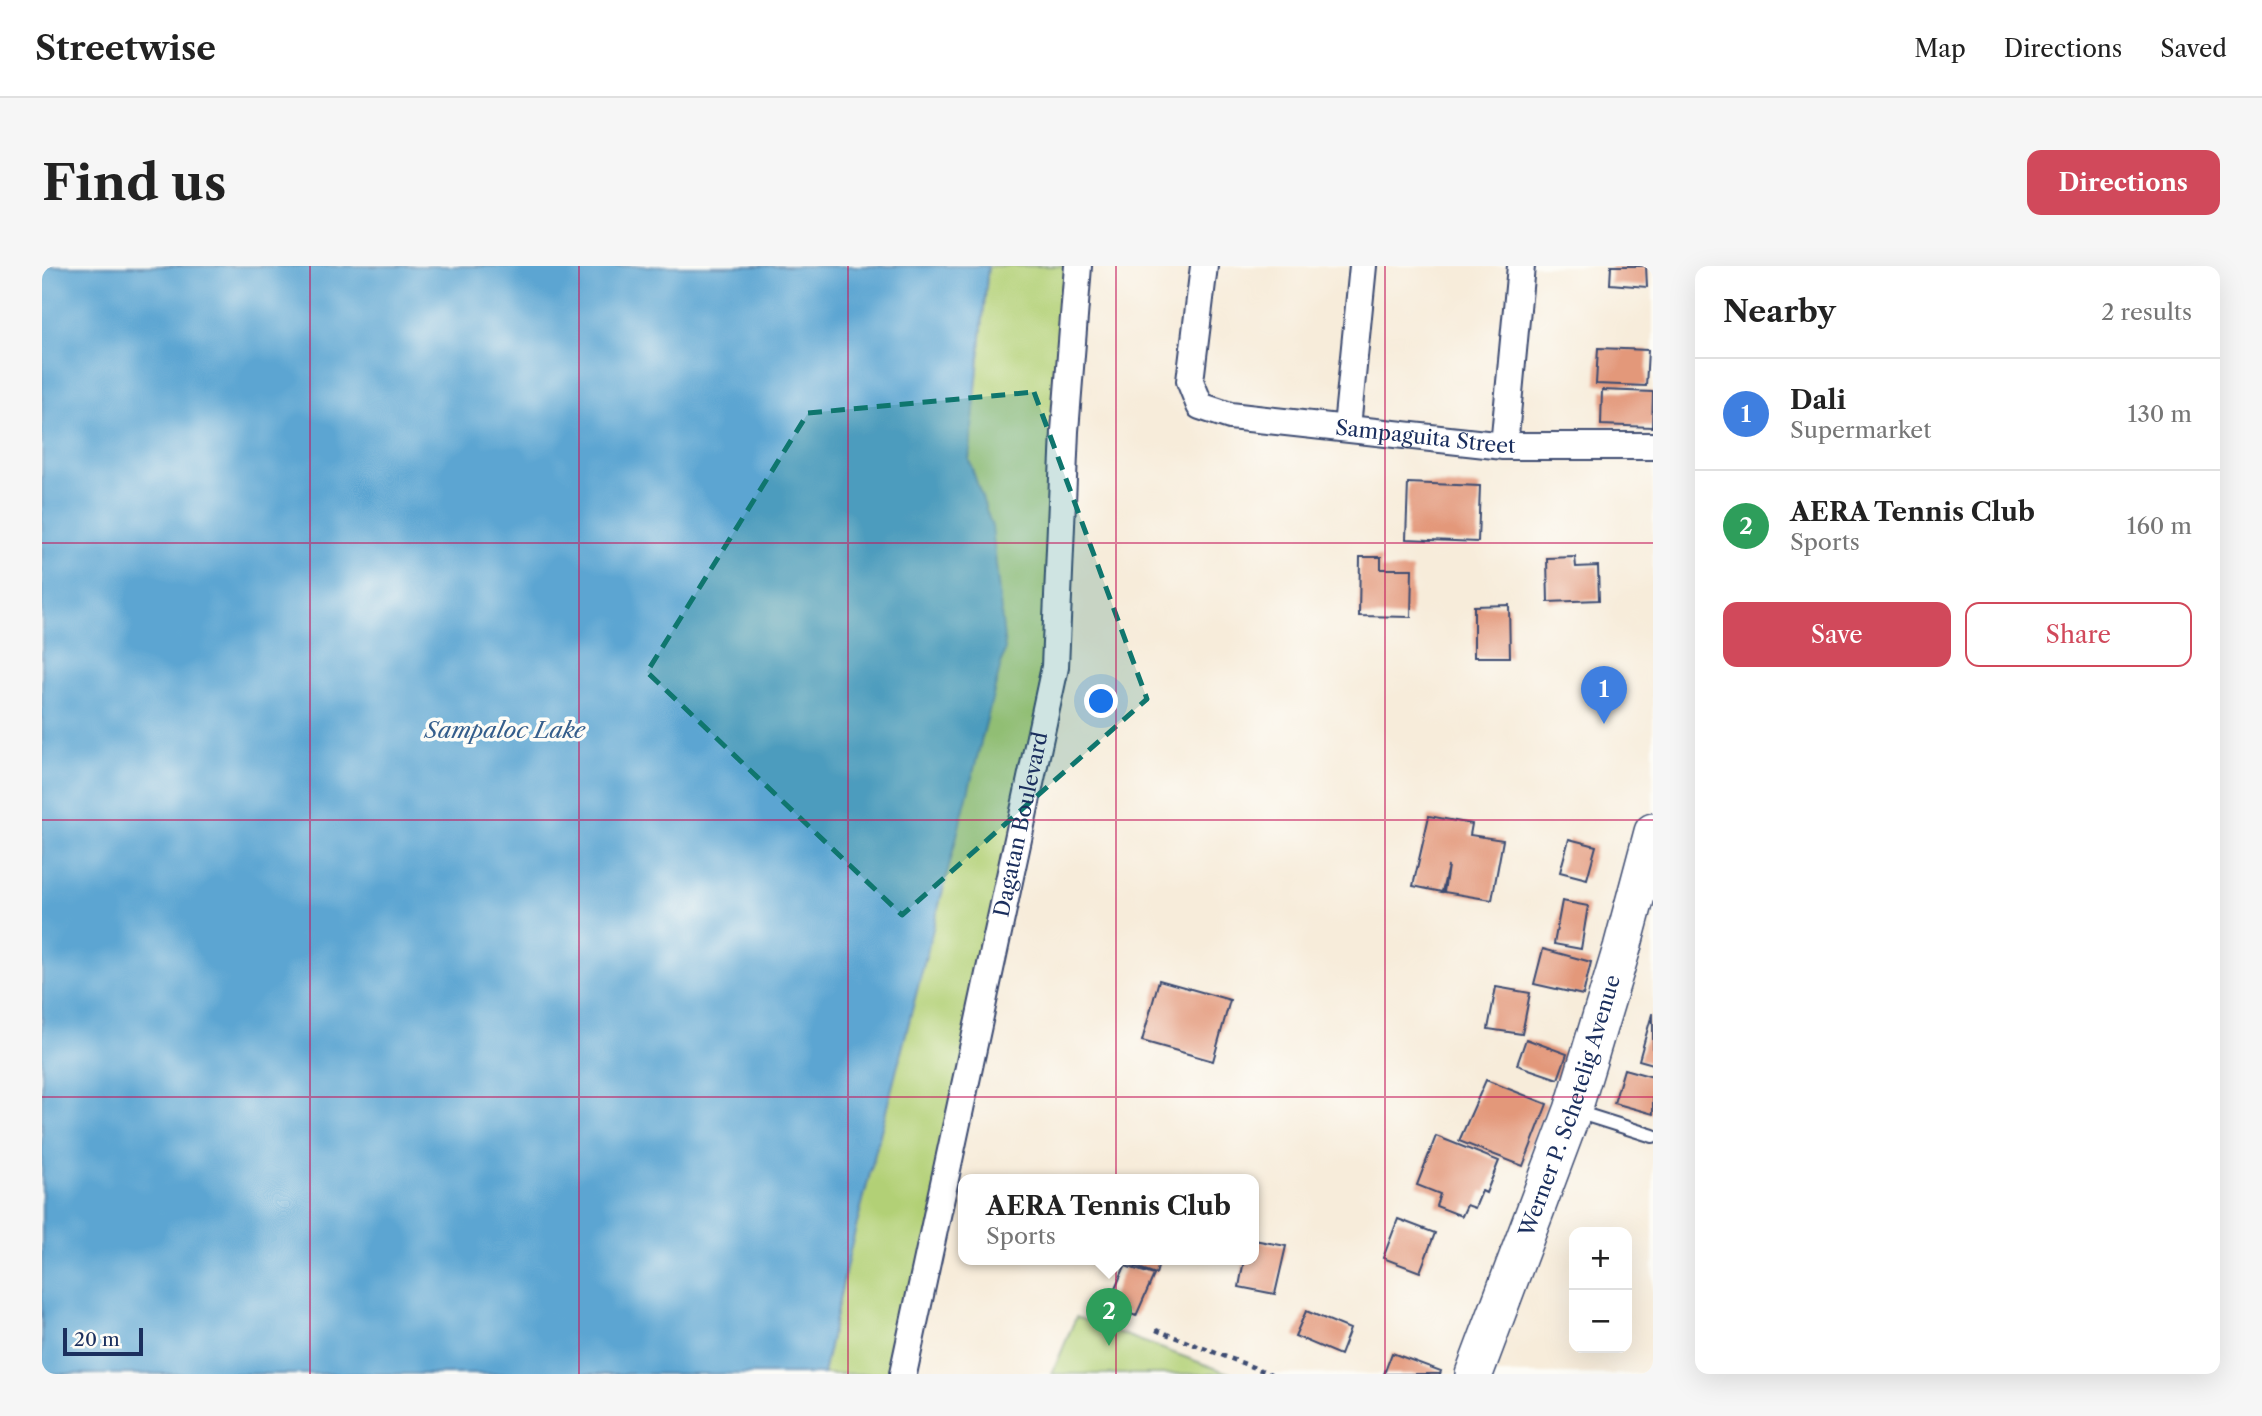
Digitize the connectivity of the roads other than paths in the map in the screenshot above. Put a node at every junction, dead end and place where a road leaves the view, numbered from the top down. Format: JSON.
{"nodes":[{"id":1,"x":1077,"y":266,"type":"edge"},
{"id":2,"x":1204,"y":266,"type":"edge"},
{"id":3,"x":1363,"y":266,"type":"edge"},
{"id":4,"x":1521,"y":266,"type":"edge"},
{"id":5,"x":1347,"y":427,"type":"junction"},
{"id":6,"x":1504,"y":446,"type":"junction"},
{"id":7,"x":1653,"y":446,"type":"edge"},
{"id":8,"x":1653,"y":832,"type":"edge"},
{"id":9,"x":1573,"y":1110,"type":"junction"},
{"id":10,"x":1653,"y":1136,"type":"edge"},
{"id":11,"x":903,"y":1374,"type":"edge"},
{"id":12,"x":1474,"y":1374,"type":"edge"}],
"edges":[{"from":1,"to":11,"type":"street","name":"Dagatan Boulevard"},
{"from":2,"to":5,"type":"street","name":"Sampaguita Street"},
{"from":3,"to":5,"type":"street"},
{"from":4,"to":6,"type":"street"},
{"from":5,"to":6,"type":"street","name":"Sampaguita Street"},
{"from":6,"to":7,"type":"street","name":"Sampaguita Street"},
{"from":8,"to":9,"type":"main road","name":"Werner P. Schetelig Avenue"},
{"from":9,"to":10,"type":"lane"},
{"from":9,"to":12,"type":"main road","name":"Werner P. Schetelig Avenue"}]}
